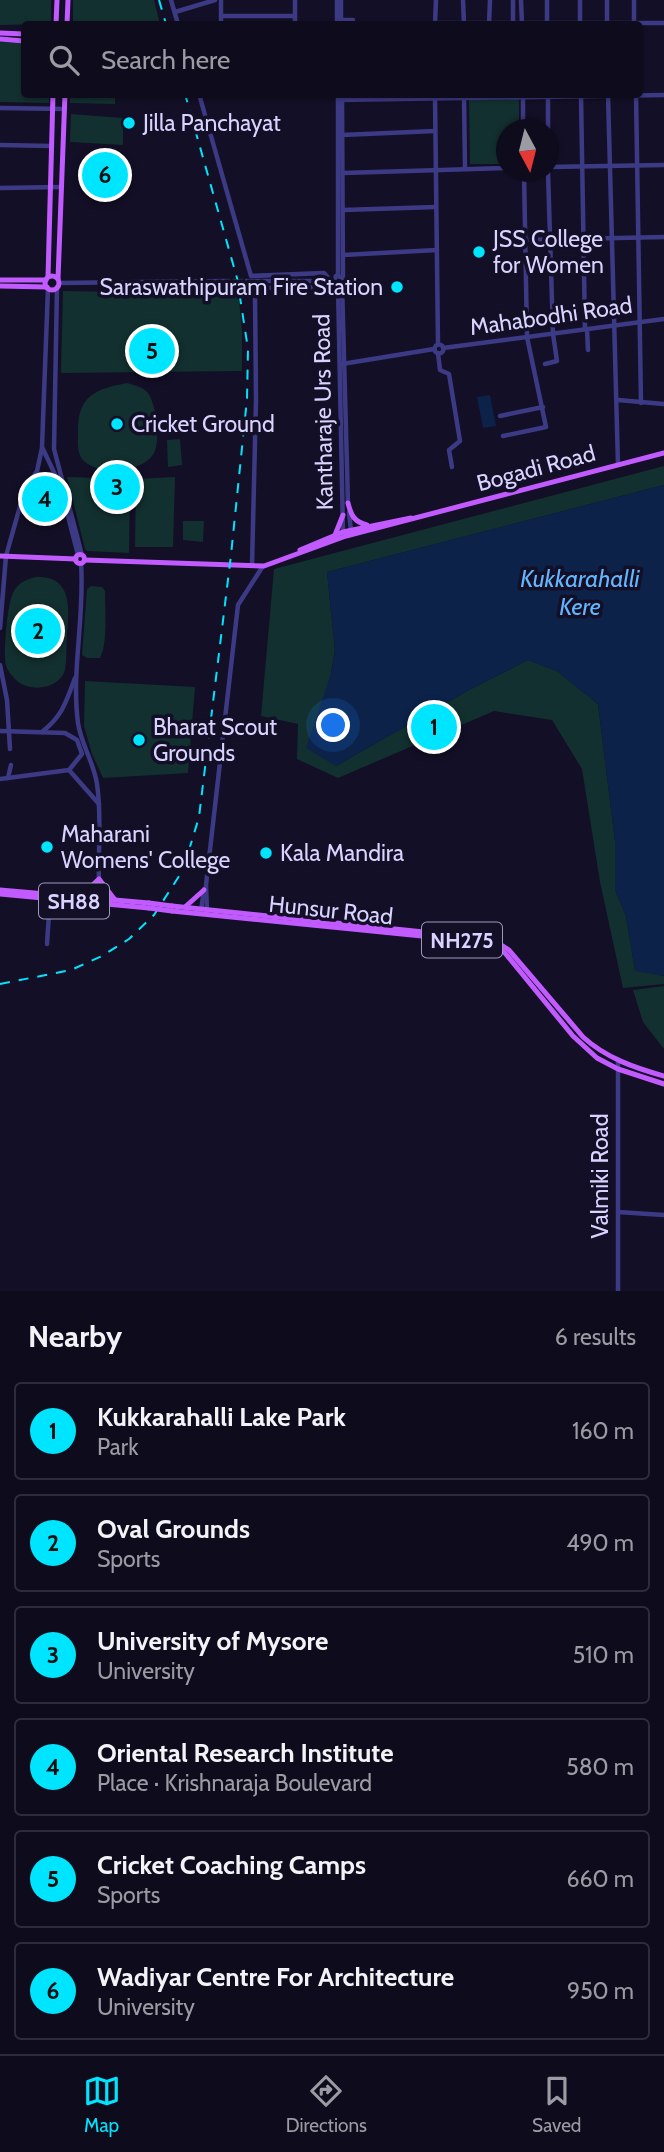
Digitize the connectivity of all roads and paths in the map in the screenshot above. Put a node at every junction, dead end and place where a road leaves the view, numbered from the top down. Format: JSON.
{"nodes":[{"id":1,"x":57,"y":0,"type":"edge"},
{"id":2,"x":68,"y":0,"type":"edge"},
{"id":3,"x":171,"y":0,"type":"edge"},
{"id":4,"x":215,"y":0,"type":"edge"},
{"id":5,"x":221,"y":0,"type":"edge"},
{"id":6,"x":295,"y":0,"type":"edge"},
{"id":7,"x":339,"y":0,"type":"edge"},
{"id":8,"x":436,"y":0,"type":"edge"},
{"id":9,"x":463,"y":0,"type":"edge"},
{"id":10,"x":490,"y":0,"type":"edge"},
{"id":11,"x":513,"y":0,"type":"edge"},
{"id":12,"x":521,"y":0,"type":"edge"},
{"id":13,"x":547,"y":0,"type":"edge"},
{"id":14,"x":580,"y":0,"type":"edge"},
{"id":15,"x":607,"y":0,"type":"edge"},
{"id":16,"x":634,"y":0,"type":"edge"},
{"id":17,"x":175,"y":12,"type":"junction"},
{"id":18,"x":221,"y":16,"type":"junction"},
{"id":19,"x":295,"y":16,"type":"junction"},
{"id":20,"x":353,"y":20,"type":"dead end"},
{"id":21,"x":56,"y":21,"type":"edge"},
{"id":22,"x":67,"y":21,"type":"edge"},
{"id":23,"x":177,"y":21,"type":"edge"},
{"id":24,"x":221,"y":21,"type":"edge"},
{"id":25,"x":295,"y":21,"type":"edge"},
{"id":26,"x":339,"y":21,"type":"edge"},
{"id":27,"x":348,"y":21,"type":"edge"},
{"id":28,"x":435,"y":21,"type":"edge"},
{"id":29,"x":464,"y":21,"type":"edge"},
{"id":30,"x":489,"y":21,"type":"edge"},
{"id":31,"x":513,"y":21,"type":"edge"},
{"id":32,"x":522,"y":21,"type":"edge"},
{"id":33,"x":547,"y":21,"type":"edge"},
{"id":34,"x":580,"y":21,"type":"edge"},
{"id":35,"x":607,"y":21,"type":"edge"},
{"id":36,"x":634,"y":21,"type":"edge"},
{"id":37,"x":664,"y":23,"type":"edge"},
{"id":38,"x":643,"y":24,"type":"edge"},
{"id":39,"x":0,"y":33,"type":"edge"},
{"id":40,"x":21,"y":34,"type":"edge"},
{"id":41,"x":0,"y":39,"type":"edge"},
{"id":42,"x":21,"y":41,"type":"edge"},
{"id":43,"x":664,"y":94,"type":"edge"},
{"id":44,"x":643,"y":95,"type":"edge"},
{"id":45,"x":53,"y":98,"type":"edge"},
{"id":46,"x":65,"y":98,"type":"edge"},
{"id":47,"x":200,"y":98,"type":"edge"},
{"id":48,"x":340,"y":98,"type":"edge"},
{"id":49,"x":340,"y":98,"type":"edge"},
{"id":50,"x":435,"y":98,"type":"edge"},
{"id":51,"x":464,"y":98,"type":"edge"},
{"id":52,"x":523,"y":98,"type":"edge"},
{"id":53,"x":548,"y":98,"type":"edge"},
{"id":54,"x":581,"y":98,"type":"edge"},
{"id":55,"x":608,"y":98,"type":"edge"},
{"id":56,"x":636,"y":98,"type":"edge"},
{"id":57,"x":0,"y":108,"type":"edge"},
{"id":58,"x":52,"y":109,"type":"junction"},
{"id":59,"x":65,"y":110,"type":"junction"},
{"id":60,"x":523,"y":119,"type":"edge"},
{"id":61,"x":548,"y":119,"type":"edge"},
{"id":62,"x":435,"y":131,"type":"junction"},
{"id":63,"x":342,"y":135,"type":"junction"},
{"id":64,"x":0,"y":145,"type":"edge"},
{"id":65,"x":52,"y":146,"type":"junction"},
{"id":66,"x":637,"y":165,"type":"junction"},
{"id":67,"x":664,"y":165,"type":"edge"},
{"id":68,"x":582,"y":166,"type":"junction"},
{"id":69,"x":610,"y":166,"type":"junction"},
{"id":70,"x":465,"y":168,"type":"junction"},
{"id":71,"x":496,"y":168,"type":"edge"},
{"id":72,"x":559,"y":168,"type":"edge"},
{"id":73,"x":435,"y":169,"type":"junction"},
{"id":74,"x":340,"y":173,"type":"junction"},
{"id":75,"x":524,"y":182,"type":"edge"},
{"id":76,"x":548,"y":182,"type":"edge"},
{"id":77,"x":50,"y":187,"type":"junction"},
{"id":78,"x":61,"y":187,"type":"junction"},
{"id":79,"x":0,"y":188,"type":"edge"},
{"id":80,"x":436,"y":207,"type":"junction"},
{"id":81,"x":343,"y":210,"type":"junction"},
{"id":82,"x":638,"y":237,"type":"junction"},
{"id":83,"x":664,"y":237,"type":"edge"},
{"id":84,"x":613,"y":238,"type":"junction"},
{"id":85,"x":550,"y":239,"type":"junction"},
{"id":86,"x":583,"y":239,"type":"junction"},
{"id":87,"x":526,"y":240,"type":"junction"},
{"id":88,"x":437,"y":250,"type":"junction"},
{"id":89,"x":343,"y":255,"type":"junction"},
{"id":90,"x":340,"y":276,"type":"junction"},
{"id":91,"x":0,"y":280,"type":"edge"},
{"id":92,"x":226,"y":281,"type":"tunnel mouth"},
{"id":93,"x":247,"y":281,"type":"tunnel mouth"},
{"id":94,"x":332,"y":281,"type":"junction"},
{"id":95,"x":47,"y":283,"type":"junction"},
{"id":96,"x":58,"y":283,"type":"junction"},
{"id":97,"x":340,"y":284,"type":"junction"},
{"id":98,"x":0,"y":286,"type":"edge"},
{"id":99,"x":664,"y":319,"type":"edge"},
{"id":100,"x":641,"y":322,"type":"junction"},
{"id":101,"x":615,"y":325,"type":"junction"},
{"id":102,"x":586,"y":329,"type":"junction"},
{"id":103,"x":553,"y":334,"type":"junction"},
{"id":104,"x":527,"y":337,"type":"junction"},
{"id":105,"x":437,"y":349,"type":"junction"},
{"id":106,"x":588,"y":350,"type":"dead end"},
{"id":107,"x":342,"y":364,"type":"junction"},
{"id":108,"x":545,"y":364,"type":"dead end"},
{"id":109,"x":618,"y":400,"type":"junction"},
{"id":110,"x":641,"y":403,"type":"junction"},
{"id":111,"x":664,"y":404,"type":"edge"},
{"id":112,"x":543,"y":407,"type":"junction"},
{"id":113,"x":500,"y":416,"type":"dead end"},
{"id":114,"x":503,"y":436,"type":"dead end"},
{"id":115,"x":345,"y":443,"type":"junction"},
{"id":116,"x":42,"y":447,"type":"junction"},
{"id":117,"x":664,"y":453,"type":"edge"},
{"id":118,"x":618,"y":465,"type":"junction"},
{"id":119,"x":452,"y":467,"type":"dead end"},
{"id":120,"x":348,"y":503,"type":"junction"},
{"id":121,"x":20,"y":507,"type":"junction"},
{"id":122,"x":68,"y":510,"type":"junction"},
{"id":123,"x":343,"y":515,"type":"junction"},
{"id":124,"x":417,"y":517,"type":"junction"},
{"id":125,"x":369,"y":526,"type":"junction"},
{"id":126,"x":351,"y":533,"type":"junction"},
{"id":127,"x":335,"y":535,"type":"junction"},
{"id":128,"x":344,"y":535,"type":"junction"},
{"id":129,"x":298,"y":552,"type":"junction"},
{"id":130,"x":3,"y":556,"type":"edge"},
{"id":131,"x":80,"y":558,"type":"junction"},
{"id":132,"x":252,"y":566,"type":"junction"},
{"id":133,"x":264,"y":566,"type":"junction"},
{"id":134,"x":0,"y":628,"type":"edge"},
{"id":135,"x":0,"y":665,"type":"edge"},
{"id":136,"x":76,"y":673,"type":"junction"},
{"id":137,"x":0,"y":731,"type":"edge"},
{"id":138,"x":10,"y":731,"type":"junction"},
{"id":139,"x":42,"y":733,"type":"junction"},
{"id":140,"x":82,"y":745,"type":"junction"},
{"id":141,"x":10,"y":749,"type":"dead end"},
{"id":142,"x":11,"y":765,"type":"dead end"},
{"id":143,"x":69,"y":770,"type":"junction"},
{"id":144,"x":0,"y":779,"type":"edge"},
{"id":145,"x":8,"y":779,"type":"junction"},
{"id":146,"x":100,"y":805,"type":"junction"},
{"id":147,"x":99,"y":879,"type":"junction"},
{"id":148,"x":205,"y":888,"type":"junction"},
{"id":149,"x":0,"y":892,"type":"edge"},
{"id":150,"x":80,"y":897,"type":"junction"},
{"id":151,"x":50,"y":898,"type":"junction"},
{"id":152,"x":115,"y":900,"type":"junction"},
{"id":153,"x":100,"y":901,"type":"junction"},
{"id":154,"x":149,"y":906,"type":"junction"},
{"id":155,"x":185,"y":907,"type":"junction"},
{"id":156,"x":172,"y":908,"type":"junction"},
{"id":157,"x":204,"y":911,"type":"junction"},
{"id":158,"x":47,"y":944,"type":"dead end"},
{"id":159,"x":618,"y":1060,"type":"junction"},
{"id":160,"x":618,"y":1069,"type":"junction"},
{"id":161,"x":664,"y":1076,"type":"edge"},
{"id":162,"x":664,"y":1084,"type":"edge"},
{"id":163,"x":618,"y":1212,"type":"junction"},
{"id":164,"x":664,"y":1215,"type":"edge"},
{"id":165,"x":618,"y":1291,"type":"edge"}],
"edges":[{"from":1,"to":21,"type":"main road"},
{"from":2,"to":22,"type":"main road"},
{"from":3,"to":17,"type":"street"},
{"from":4,"to":17,"type":"street"},
{"from":5,"to":18,"type":"street"},
{"from":6,"to":19,"type":"street"},
{"from":7,"to":26,"type":"street"},
{"from":8,"to":28,"type":"street"},
{"from":9,"to":29,"type":"street"},
{"from":10,"to":30,"type":"street"},
{"from":11,"to":31,"type":"street"},
{"from":12,"to":32,"type":"street"},
{"from":13,"to":33,"type":"street"},
{"from":14,"to":34,"type":"street"},
{"from":15,"to":35,"type":"street"},
{"from":16,"to":36,"type":"street"},
{"from":17,"to":23,"type":"street"},
{"from":18,"to":19,"type":"street"},
{"from":18,"to":24,"type":"street"},
{"from":19,"to":25,"type":"street"},
{"from":20,"to":27,"type":"street"},
{"from":37,"to":38,"type":"street"},
{"from":39,"to":40,"type":"main road"},
{"from":41,"to":42,"type":"main road"},
{"from":43,"to":44,"type":"street"},
{"from":45,"to":58,"type":"main road"},
{"from":46,"to":59,"type":"main road"},
{"from":47,"to":94,"type":"street"},
{"from":48,"to":63,"type":"street"},
{"from":49,"to":74,"type":"street"},
{"from":50,"to":62,"type":"street"},
{"from":51,"to":70,"type":"street"},
{"from":52,"to":60,"type":"street"},
{"from":53,"to":61,"type":"street"},
{"from":54,"to":68,"type":"street"},
{"from":55,"to":69,"type":"street"},
{"from":56,"to":66,"type":"street"},
{"from":57,"to":58,"type":"street"},
{"from":58,"to":59,"type":"street"},
{"from":58,"to":65,"type":"main road"},
{"from":59,"to":78,"type":"main road"},
{"from":62,"to":63,"type":"street"},
{"from":62,"to":73,"type":"street"},
{"from":63,"to":74,"type":"street"},
{"from":64,"to":65,"type":"street"},
{"from":65,"to":77,"type":"main road"},
{"from":66,"to":67,"type":"street"},
{"from":66,"to":69,"type":"street"},
{"from":66,"to":82,"type":"street"},
{"from":68,"to":69,"type":"street"},
{"from":68,"to":72,"type":"street"},
{"from":68,"to":86,"type":"street"},
{"from":69,"to":84,"type":"street"},
{"from":70,"to":71,"type":"street"},
{"from":70,"to":73,"type":"street"},
{"from":73,"to":74,"type":"street"},
{"from":73,"to":80,"type":"street"},
{"from":74,"to":81,"type":"street"},
{"from":74,"to":90,"type":"street"},
{"from":75,"to":87,"type":"street"},
{"from":76,"to":85,"type":"street"},
{"from":77,"to":78,"type":"street"},
{"from":77,"to":79,"type":"street"},
{"from":77,"to":95,"type":"main road"},
{"from":78,"to":96,"type":"main road"},
{"from":80,"to":81,"type":"street"},
{"from":80,"to":88,"type":"street"},
{"from":81,"to":89,"type":"street"},
{"from":82,"to":83,"type":"street"},
{"from":82,"to":84,"type":"street"},
{"from":82,"to":100,"type":"street"},
{"from":84,"to":86,"type":"street"},
{"from":84,"to":101,"type":"street"},
{"from":85,"to":86,"type":"street"},
{"from":85,"to":87,"type":"street"},
{"from":85,"to":103,"type":"street"},
{"from":86,"to":102,"type":"street"},
{"from":87,"to":104,"type":"street"},
{"from":88,"to":89,"type":"street"},
{"from":88,"to":105,"type":"street"},
{"from":89,"to":90,"type":"street"},
{"from":90,"to":94,"type":"street"},
{"from":90,"to":97,"type":"street","name":"Kantharaje Urs Road"},
{"from":91,"to":95,"type":"main road"},
{"from":92,"to":96,"type":"street"},
{"from":93,"to":94,"type":"street"},
{"from":94,"to":97,"type":"street"},
{"from":94,"to":132,"type":"street"},
{"from":95,"to":96,"type":"main road"},
{"from":95,"to":96,"type":"main road"},
{"from":95,"to":98,"type":"main road"},
{"from":95,"to":116,"type":"street"},
{"from":96,"to":131,"type":"street"},
{"from":97,"to":107,"type":"street","name":"Kantharaje Urs Road"},
{"from":99,"to":100,"type":"street","name":"Mahabodhi Road"},
{"from":100,"to":101,"type":"street","name":"Mahabodhi Road"},
{"from":100,"to":110,"type":"street"},
{"from":101,"to":102,"type":"street","name":"Mahabodhi Road"},
{"from":101,"to":109,"type":"street"},
{"from":102,"to":103,"type":"street","name":"Mahabodhi Road"},
{"from":102,"to":106,"type":"street"},
{"from":103,"to":104,"type":"street","name":"Mahabodhi Road"},
{"from":103,"to":108,"type":"street"},
{"from":104,"to":105,"type":"street","name":"Mahabodhi Road"},
{"from":104,"to":112,"type":"street"},
{"from":105,"to":107,"type":"street"},
{"from":105,"to":119,"type":"street"},
{"from":107,"to":115,"type":"street","name":"Kantharaje Urs Road"},
{"from":109,"to":110,"type":"street"},
{"from":109,"to":118,"type":"street"},
{"from":110,"to":111,"type":"street"},
{"from":112,"to":113,"type":"street"},
{"from":112,"to":114,"type":"street"},
{"from":115,"to":120,"type":"street","name":"Kantharaje Urs Road"},
{"from":115,"to":123,"type":"street","name":"Kantharaje Urs Road"},
{"from":116,"to":121,"type":"street"},
{"from":116,"to":122,"type":"street"},
{"from":117,"to":118,"type":"main road","name":"Bogadi Road"},
{"from":118,"to":124,"type":"main road","name":"Bogadi Road"},
{"from":120,"to":125,"type":"main road"},
{"from":120,"to":126,"type":"street","name":"Kantharaje Urs Road"},
{"from":121,"to":122,"type":"street"},
{"from":121,"to":130,"type":"street"},
{"from":122,"to":131,"type":"street"},
{"from":123,"to":127,"type":"main road"},
{"from":123,"to":128,"type":"street","name":"Kantharaje Urs Road"},
{"from":124,"to":125,"type":"main road","name":"Bogadi Road"},
{"from":124,"to":126,"type":"main road","name":"Bogadi Road"},
{"from":125,"to":126,"type":"main road","name":"Bogadi Road"},
{"from":126,"to":128,"type":"main road","name":"Bogadi Road"},
{"from":127,"to":128,"type":"main road","name":"Bogadi Road"},
{"from":127,"to":129,"type":"main road","name":"Bogadi Road"},
{"from":128,"to":129,"type":"main road","name":"Bogadi Road"},
{"from":129,"to":133,"type":"main road","name":"Bogadi Road"},
{"from":130,"to":131,"type":"main road"},
{"from":130,"to":134,"type":"street"},
{"from":131,"to":132,"type":"main road"},
{"from":131,"to":136,"type":"street"},
{"from":132,"to":133,"type":"main road"},
{"from":133,"to":148,"type":"street"},
{"from":135,"to":138,"type":"street"},
{"from":136,"to":139,"type":"street"},
{"from":136,"to":140,"type":"street"},
{"from":137,"to":138,"type":"street"},
{"from":138,"to":139,"type":"street"},
{"from":138,"to":141,"type":"street"},
{"from":139,"to":140,"type":"street"},
{"from":140,"to":143,"type":"street"},
{"from":140,"to":146,"type":"street"},
{"from":142,"to":145,"type":"street"},
{"from":143,"to":145,"type":"street"},
{"from":143,"to":146,"type":"street"},
{"from":144,"to":145,"type":"street"},
{"from":146,"to":147,"type":"street"},
{"from":147,"to":150,"type":"main road"},
{"from":147,"to":152,"type":"main road"},
{"from":147,"to":153,"type":"street"},
{"from":148,"to":155,"type":"main road"},
{"from":148,"to":157,"type":"street"},
{"from":149,"to":150,"type":"main road","name":"Hunsur Road"},
{"from":149,"to":151,"type":"main road","number":"SH88"},
{"from":150,"to":153,"type":"main road","name":"Hunsur Road"},
{"from":151,"to":153,"type":"main road","number":"SH88"},
{"from":151,"to":158,"type":"street"},
{"from":152,"to":153,"type":"main road","name":"Hunsur Road"},
{"from":152,"to":154,"type":"main road","name":"Hunsur Road"},
{"from":153,"to":154,"type":"main road","number":"SH88"},
{"from":154,"to":156,"type":"main road","name":"Hunsur Road","number":"SH88","bridge":true},
{"from":155,"to":156,"type":"main road"},
{"from":155,"to":157,"type":"main road"},
{"from":156,"to":157,"type":"main road","name":"Hunsur Road","number":"SH88"},
{"from":157,"to":159,"type":"main road"},
{"from":157,"to":160,"type":"main road","name":"Hunsur Road","number":"NH275"},
{"from":159,"to":160,"type":"street","name":"Valmiki Road"},
{"from":159,"to":161,"type":"main road"},
{"from":160,"to":162,"type":"main road","name":"Hunsur Road","number":"NH275"},
{"from":160,"to":163,"type":"street","name":"Valmiki Road"},
{"from":163,"to":164,"type":"street"},
{"from":163,"to":165,"type":"street","name":"Valmiki Road"}]}
